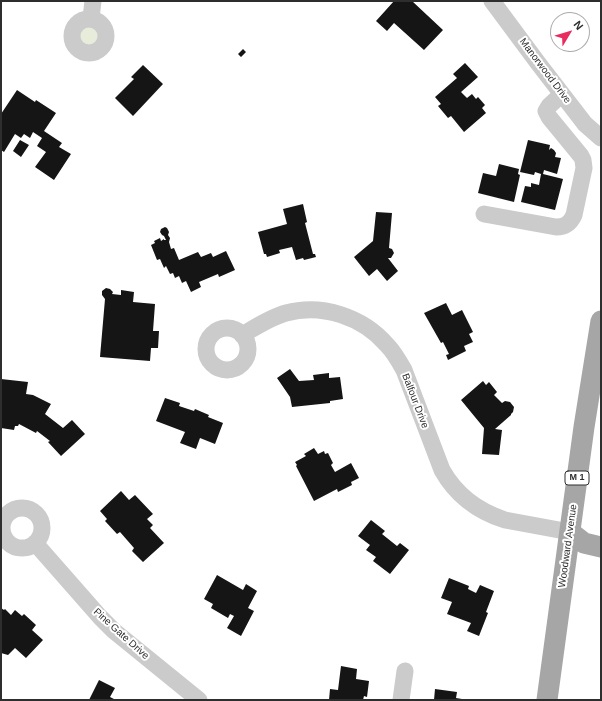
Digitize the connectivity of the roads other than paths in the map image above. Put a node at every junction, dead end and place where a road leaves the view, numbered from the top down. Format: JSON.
{"nodes":[{"id":1,"x":93,"y":1,"type":"edge"},
{"id":2,"x":492,"y":1,"type":"edge"},
{"id":3,"x":91,"y":18,"type":"dead end"},
{"id":4,"x":562,"y":94,"type":"junction"},
{"id":5,"x":601,"y":138,"type":"edge"},
{"id":6,"x":484,"y":214,"type":"dead end"},
{"id":7,"x":601,"y":321,"type":"edge"},
{"id":8,"x":242,"y":335,"type":"dead end"},
{"id":9,"x":570,"y":532,"type":"junction"},
{"id":10,"x":35,"y":543,"type":"dead end"},
{"id":11,"x":601,"y":547,"type":"edge"},
{"id":12,"x":405,"y":672,"type":"dead end"},
{"id":13,"x":199,"y":700,"type":"edge"},
{"id":14,"x":401,"y":700,"type":"edge"},
{"id":15,"x":547,"y":700,"type":"edge"}],
"edges":[{"from":1,"to":3,"type":"street"},
{"from":2,"to":4,"type":"street","name":"Manorwood Drive"},
{"from":4,"to":5,"type":"street","name":"Manorwood Drive"},
{"from":4,"to":6,"type":"street"},
{"from":7,"to":9,"type":"main road","name":"Woodward Avenue","number":"M 1"},
{"from":8,"to":9,"type":"street","name":"Balfour Drive"},
{"from":9,"to":11,"type":"main road"},
{"from":9,"to":15,"type":"main road","name":"Woodward Avenue","number":"M 1"},
{"from":10,"to":13,"type":"street","name":"Pine Gate Drive"},
{"from":12,"to":14,"type":"street"}]}
